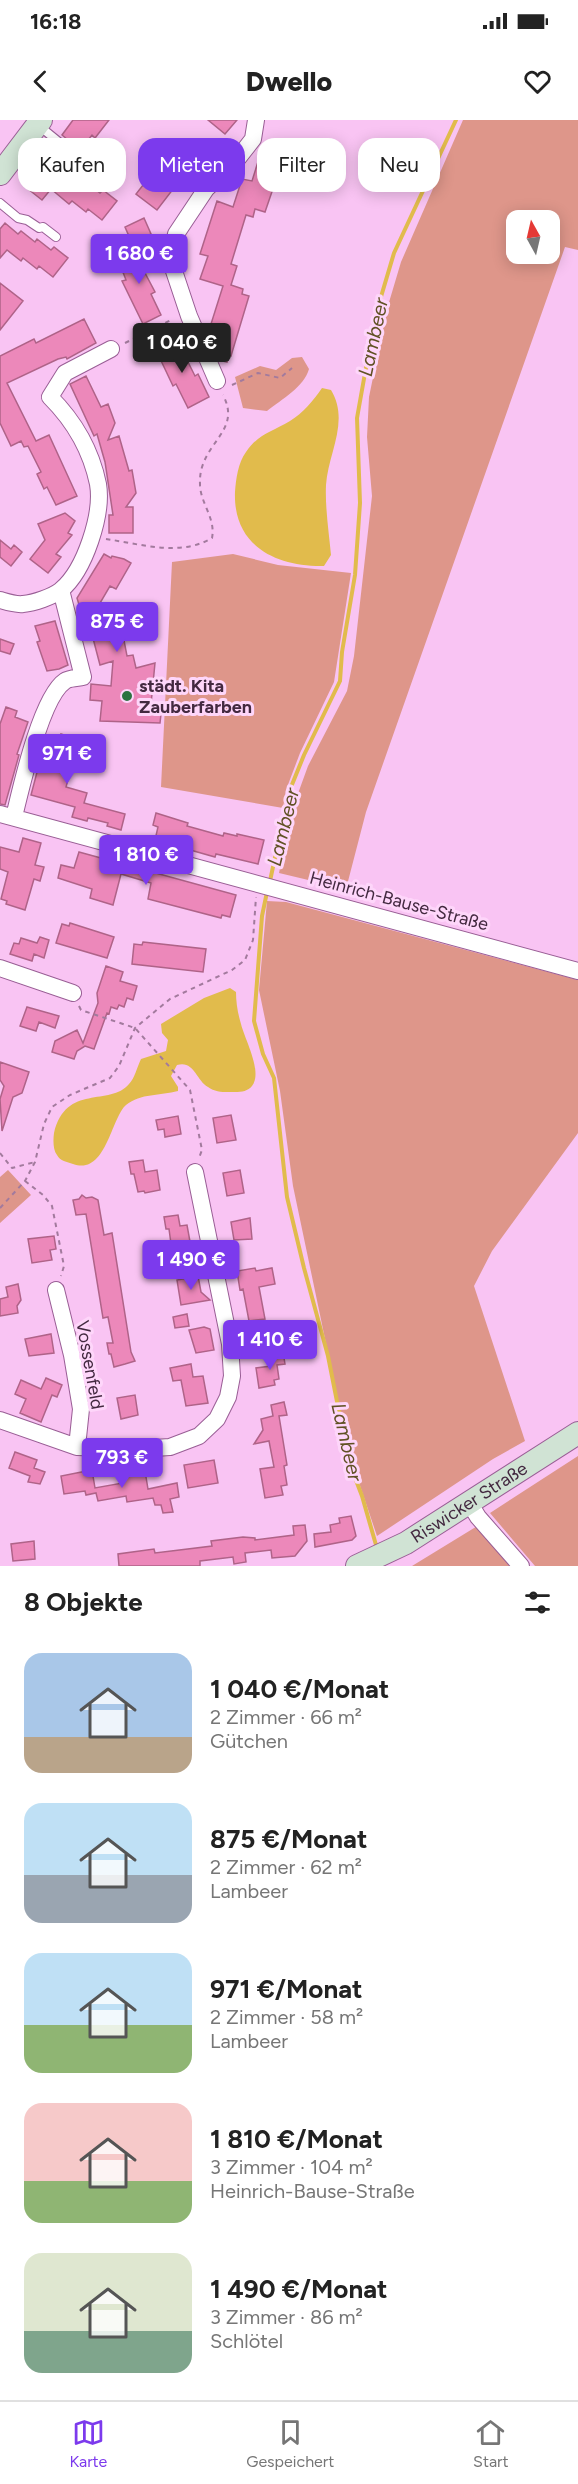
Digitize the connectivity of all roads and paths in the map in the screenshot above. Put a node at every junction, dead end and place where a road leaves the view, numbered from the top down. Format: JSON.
{"nodes":[{"id":1,"x":256,"y":120,"type":"edge"},
{"id":2,"x":39,"y":122,"type":"edge"},
{"id":3,"x":57,"y":138,"type":"edge"},
{"id":4,"x":0,"y":174,"type":"edge"},
{"id":5,"x":0,"y":202,"type":"edge"},
{"id":6,"x":56,"y":237,"type":"dead end"},
{"id":7,"x":189,"y":316,"type":"junction"},
{"id":8,"x":111,"y":349,"type":"joint"},
{"id":9,"x":292,"y":368,"type":"dead end"},
{"id":10,"x":219,"y":386,"type":"junction"},
{"id":11,"x":92,"y":537,"type":"junction"},
{"id":12,"x":61,"y":590,"type":"junction"},
{"id":13,"x":0,"y":600,"type":"edge"},
{"id":14,"x":7,"y":815,"type":"edge"},
{"id":15,"x":265,"y":884,"type":"junction"},
{"id":16,"x":0,"y":968,"type":"edge"},
{"id":17,"x":578,"y":971,"type":"edge"},
{"id":18,"x":73,"y":993,"type":"joint"},
{"id":19,"x":135,"y":1028,"type":"junction"},
{"id":20,"x":0,"y":1153,"type":"edge"},
{"id":21,"x":35,"y":1162,"type":"junction"},
{"id":22,"x":195,"y":1172,"type":"joint"},
{"id":23,"x":25,"y":1181,"type":"junction"},
{"id":24,"x":0,"y":1208,"type":"edge"},
{"id":25,"x":56,"y":1290,"type":"joint"},
{"id":26,"x":0,"y":1420,"type":"edge"},
{"id":27,"x":578,"y":1432,"type":"edge"},
{"id":28,"x":77,"y":1448,"type":"junction"},
{"id":29,"x":470,"y":1504,"type":"junction"},
{"id":30,"x":357,"y":1566,"type":"edge"},
{"id":31,"x":521,"y":1566,"type":"edge"}],
"edges":[{"from":1,"to":7,"type":"street"},
{"from":2,"to":3,"type":"lane"},
{"from":2,"to":4,"type":"street"},
{"from":5,"to":6,"type":"lane"},
{"from":7,"to":8,"type":"path"},
{"from":7,"to":10,"type":"street"},
{"from":8,"to":11,"type":"street"},
{"from":9,"to":10,"type":"path"},
{"from":10,"to":11,"type":"path"},
{"from":11,"to":12,"type":"street"},
{"from":12,"to":13,"type":"street"},
{"from":12,"to":14,"type":"street"},
{"from":14,"to":15,"type":"street","name":"Heinrich-Bause-Straße"},
{"from":15,"to":17,"type":"street","name":"Heinrich-Bause-Straße"},
{"from":15,"to":19,"type":"path"},
{"from":16,"to":18,"type":"street"},
{"from":18,"to":19,"type":"path"},
{"from":19,"to":21,"type":"path"},
{"from":19,"to":22,"type":"path"},
{"from":20,"to":21,"type":"path"},
{"from":21,"to":23,"type":"path"},
{"from":22,"to":28,"type":"street"},
{"from":23,"to":24,"type":"path"},
{"from":23,"to":25,"type":"path"},
{"from":25,"to":28,"type":"street","name":"Vossenfeld"},
{"from":26,"to":28,"type":"street"},
{"from":27,"to":29,"type":"street","name":"Riswicker Straße"},
{"from":29,"to":30,"type":"street","name":"Riswicker Straße"},
{"from":29,"to":31,"type":"street"}]}
